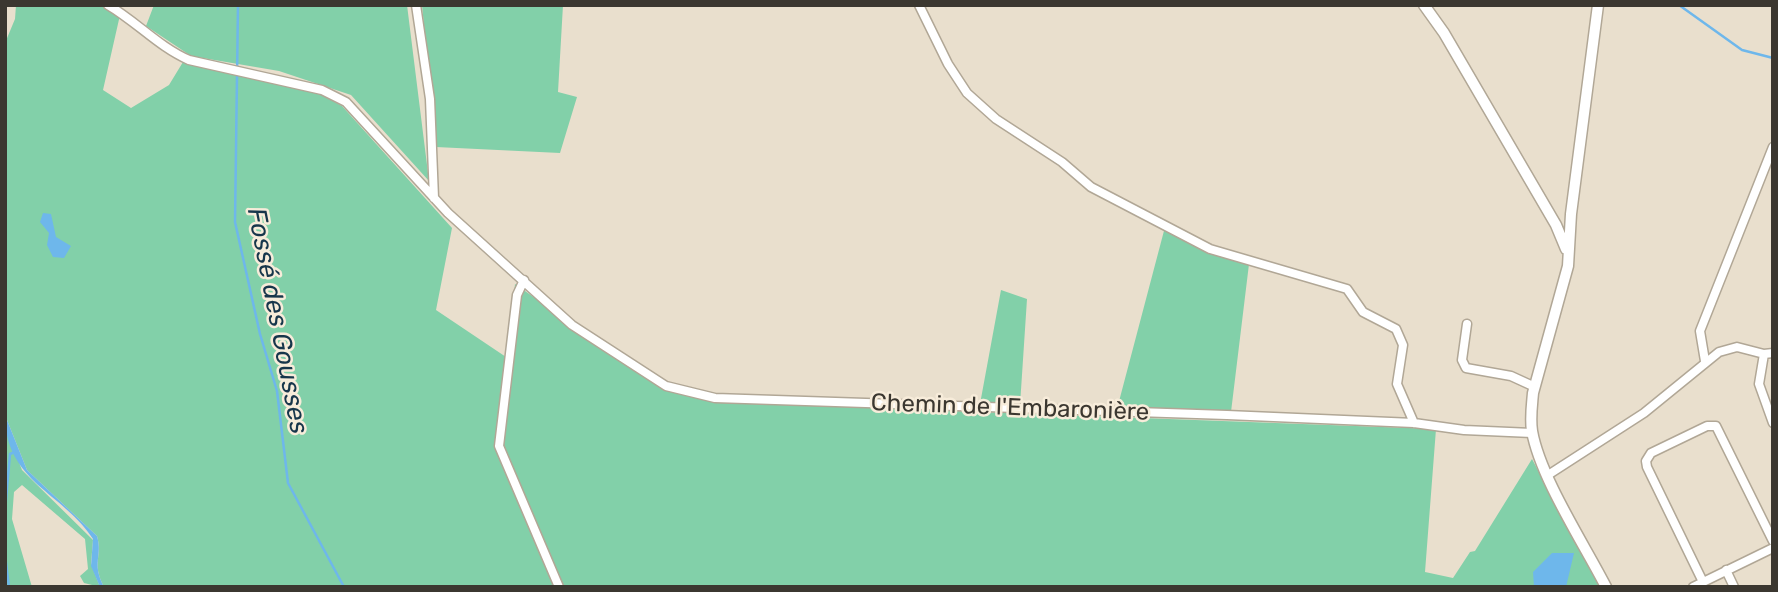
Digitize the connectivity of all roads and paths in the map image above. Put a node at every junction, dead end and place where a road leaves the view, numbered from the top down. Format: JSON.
{"nodes":[{"id":1,"x":108,"y":5,"type":"edge"},
{"id":2,"x":416,"y":5,"type":"edge"},
{"id":3,"x":1424,"y":5,"type":"edge"},
{"id":4,"x":1598,"y":5,"type":"edge"},
{"id":5,"x":920,"y":6,"type":"edge"},
{"id":6,"x":1773,"y":147,"type":"edge"},
{"id":7,"x":434,"y":198,"type":"junction"},
{"id":8,"x":1571,"y":214,"type":"junction"},
{"id":9,"x":1556,"y":226,"type":"junction"},
{"id":10,"x":1568,"y":254,"type":"junction"},
{"id":11,"x":524,"y":280,"type":"junction"},
{"id":12,"x":1467,"y":324,"type":"dead end"},
{"id":13,"x":1768,"y":354,"type":"edge"},
{"id":14,"x":1705,"y":361,"type":"junction"},
{"id":15,"x":1535,"y":387,"type":"junction"},
{"id":16,"x":1414,"y":423,"type":"junction"},
{"id":17,"x":1773,"y":423,"type":"edge"},
{"id":18,"x":1533,"y":435,"type":"junction"},
{"id":19,"x":1548,"y":475,"type":"junction"},
{"id":20,"x":1773,"y":541,"type":"edge"},
{"id":21,"x":1773,"y":548,"type":"edge"},
{"id":22,"x":1726,"y":570,"type":"junction"},
{"id":23,"x":1703,"y":582,"type":"junction"},
{"id":24,"x":559,"y":587,"type":"edge"},
{"id":25,"x":1606,"y":587,"type":"edge"},
{"id":26,"x":1693,"y":587,"type":"edge"},
{"id":27,"x":1734,"y":587,"type":"edge"}],
"edges":[{"from":1,"to":7,"type":"street","name":"Chemin de l'Embaronière"},
{"from":2,"to":7,"type":"street"},
{"from":3,"to":9,"type":"street"},
{"from":4,"to":8,"type":"street"},
{"from":5,"to":16,"type":"street"},
{"from":6,"to":14,"type":"street"},
{"from":7,"to":11,"type":"street","name":"Chemin de l'Embaronière"},
{"from":8,"to":9,"type":"street"},
{"from":8,"to":10,"type":"street"},
{"from":9,"to":10,"type":"street"},
{"from":10,"to":15,"type":"street"},
{"from":11,"to":16,"type":"street","name":"Chemin de l'Embaronière"},
{"from":11,"to":24,"type":"street"},
{"from":12,"to":15,"type":"street"},
{"from":13,"to":14,"type":"street"},
{"from":13,"to":17,"type":"street"},
{"from":14,"to":19,"type":"street"},
{"from":15,"to":18,"type":"street"},
{"from":16,"to":18,"type":"street","name":"Chemin de l'Embaronière"},
{"from":18,"to":19,"type":"street"},
{"from":19,"to":25,"type":"street"},
{"from":20,"to":23,"type":"street"},
{"from":21,"to":22,"type":"street"},
{"from":22,"to":23,"type":"street"},
{"from":22,"to":27,"type":"street"},
{"from":23,"to":26,"type":"street"}]}
